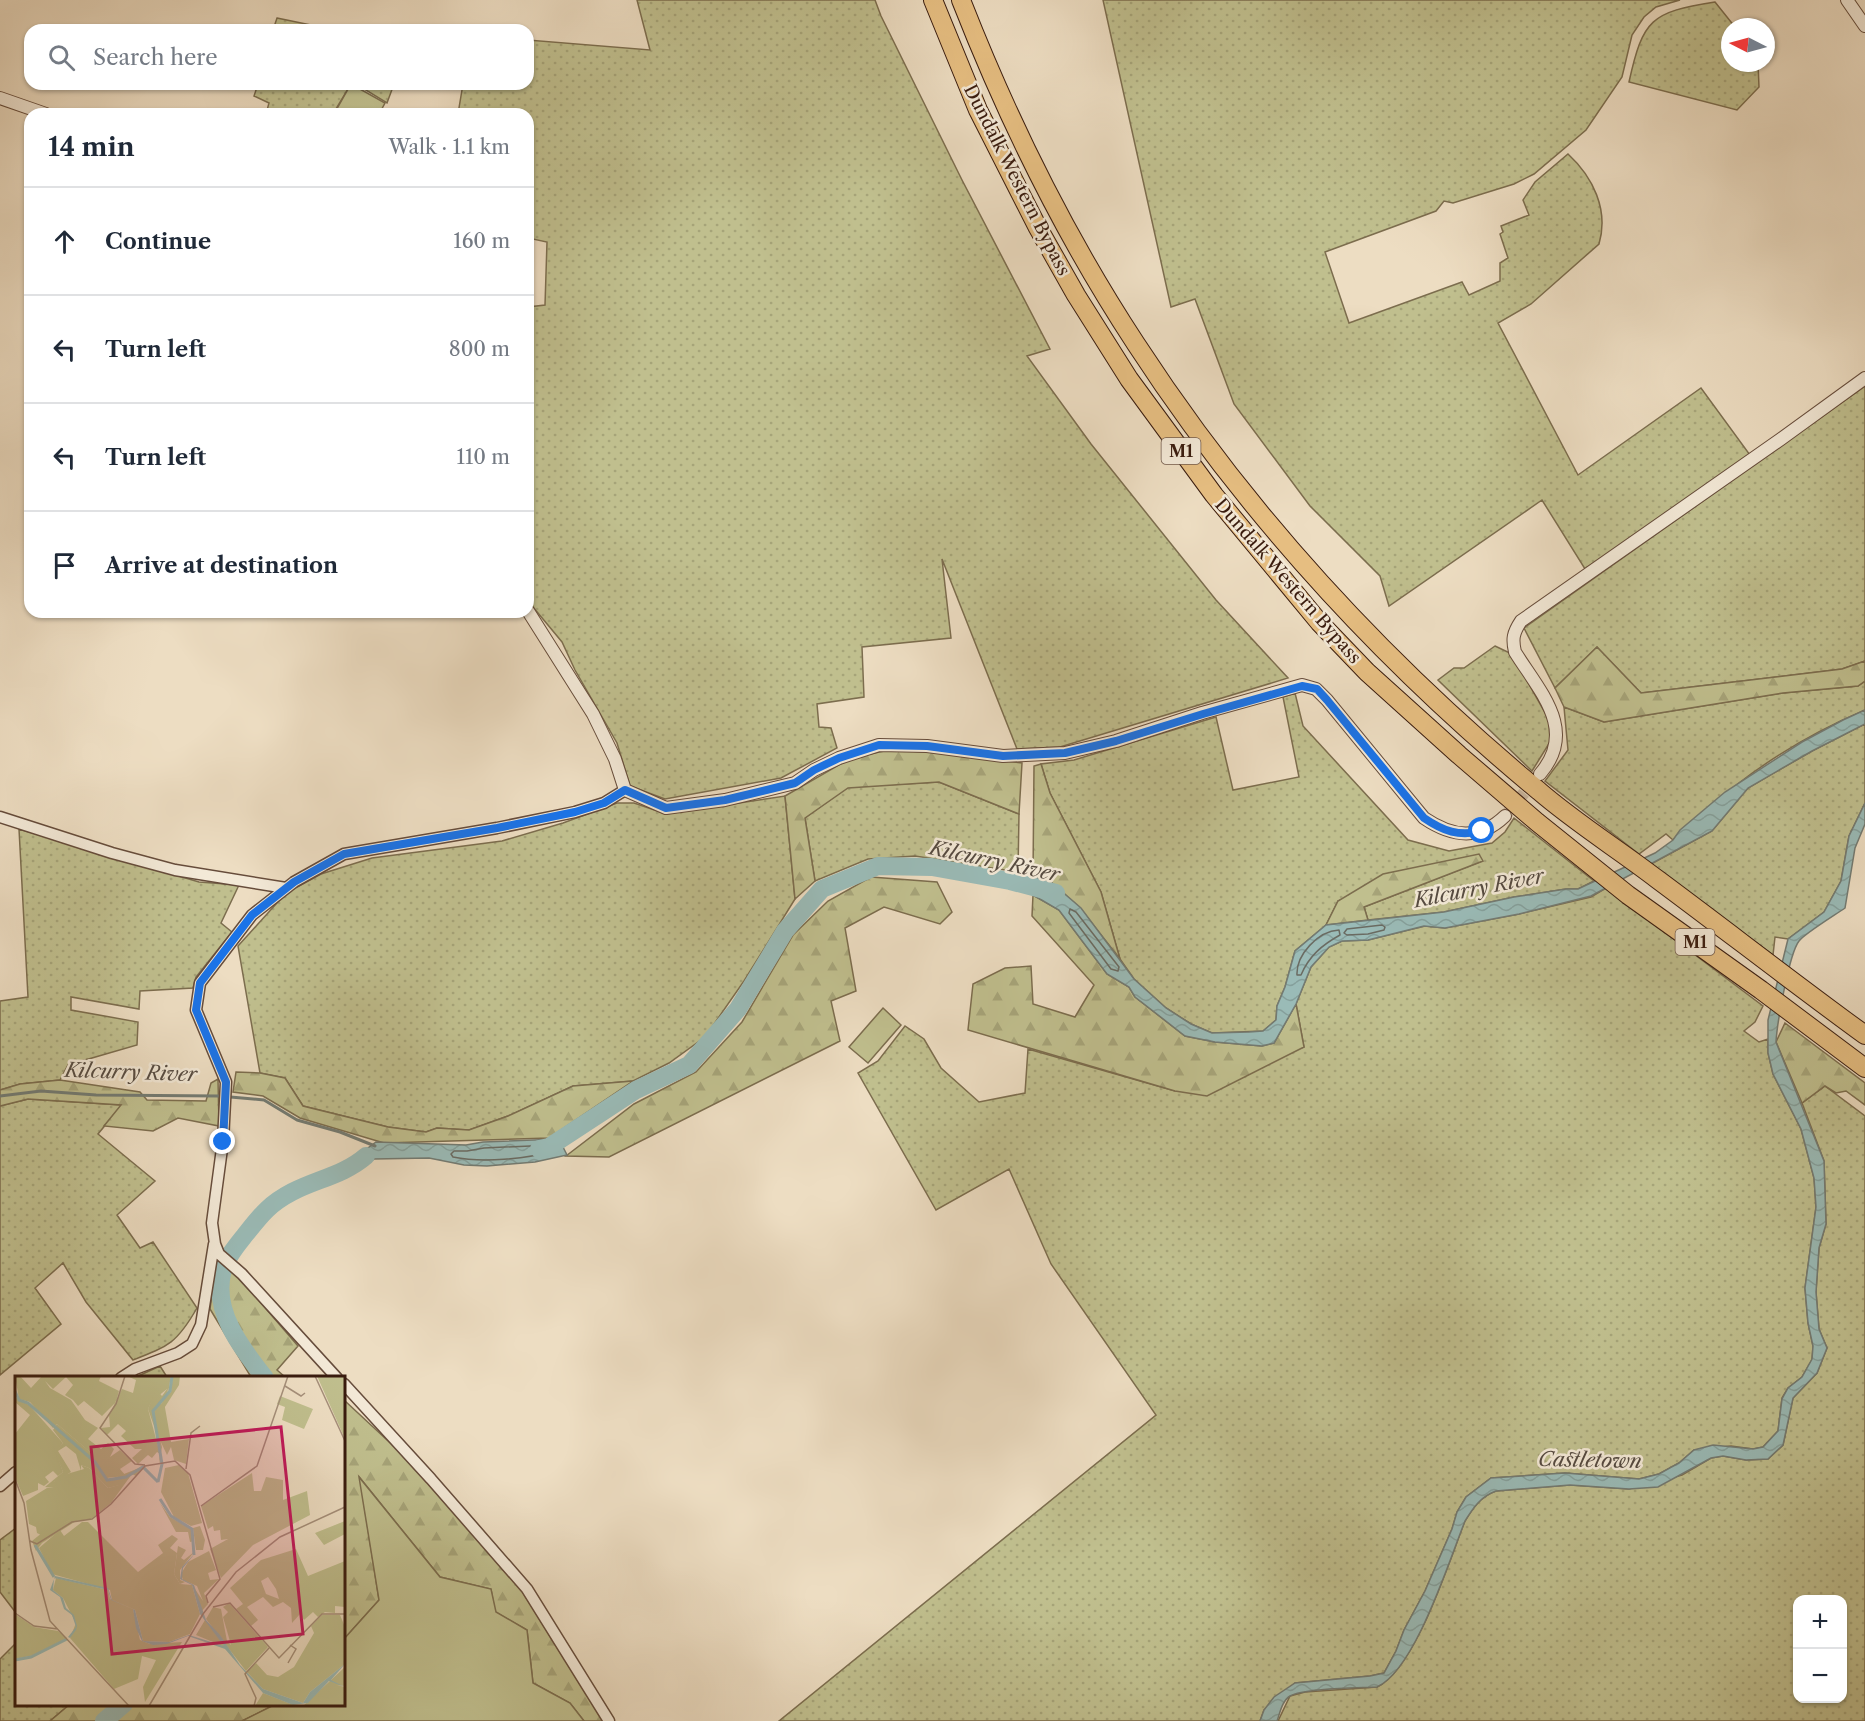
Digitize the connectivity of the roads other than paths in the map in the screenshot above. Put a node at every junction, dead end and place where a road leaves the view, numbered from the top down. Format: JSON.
{"nodes":[{"id":1,"x":933,"y":0,"type":"edge"},
{"id":2,"x":961,"y":0,"type":"edge"},
{"id":3,"x":1847,"y":0,"type":"edge"},
{"id":4,"x":1865,"y":26,"type":"edge"},
{"id":5,"x":0,"y":98,"type":"edge"},
{"id":6,"x":29,"y":108,"type":"edge"},
{"id":7,"x":1865,"y":378,"type":"edge"},
{"id":8,"x":532,"y":618,"type":"edge"},
{"id":9,"x":1540,"y":774,"type":"tunnel mouth"},
{"id":10,"x":625,"y":790,"type":"junction"},
{"id":11,"x":1505,"y":816,"type":"tunnel mouth"},
{"id":12,"x":0,"y":817,"type":"edge"},
{"id":13,"x":286,"y":888,"type":"junction"},
{"id":14,"x":1865,"y":1035,"type":"edge"},
{"id":15,"x":1865,"y":1068,"type":"edge"},
{"id":16,"x":217,"y":1249,"type":"junction"},
{"id":17,"x":123,"y":1376,"type":"edge"},
{"id":18,"x":336,"y":1376,"type":"edge"},
{"id":19,"x":345,"y":1385,"type":"edge"},
{"id":20,"x":15,"y":1473,"type":"edge"},
{"id":21,"x":0,"y":1486,"type":"edge"},
{"id":22,"x":609,"y":1721,"type":"edge"}],
"edges":[{"from":1,"to":15,"type":"highway","name":"Dundalk Western Bypass","number":"M1"},
{"from":2,"to":14,"type":"highway","name":"Dundalk Western Bypass","number":"M1"},
{"from":3,"to":4,"type":"street"},
{"from":5,"to":6,"type":"street"},
{"from":7,"to":9,"type":"street"},
{"from":8,"to":10,"type":"street"},
{"from":10,"to":11,"type":"street"},
{"from":10,"to":13,"type":"street"},
{"from":12,"to":13,"type":"street"},
{"from":13,"to":16,"type":"street"},
{"from":16,"to":17,"type":"street"},
{"from":16,"to":18,"type":"street"},
{"from":19,"to":22,"type":"street"},
{"from":20,"to":21,"type":"street"}]}
